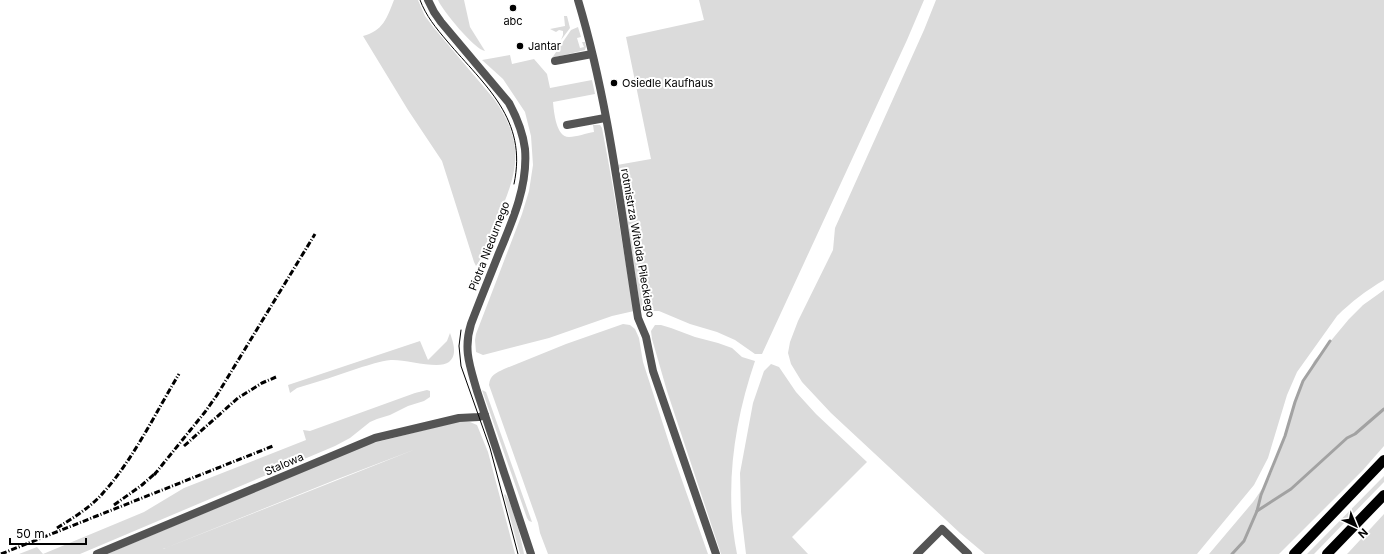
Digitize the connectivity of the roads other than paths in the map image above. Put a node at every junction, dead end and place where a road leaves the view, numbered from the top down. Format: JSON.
{"nodes":[{"id":1,"x":428,"y":0,"type":"edge"},
{"id":2,"x":578,"y":0,"type":"edge"},
{"id":3,"x":592,"y":54,"type":"junction"},
{"id":4,"x":555,"y":61,"type":"dead end"},
{"id":5,"x":605,"y":118,"type":"junction"},
{"id":6,"x":567,"y":125,"type":"dead end"},
{"id":7,"x":485,"y":415,"type":"junction"},
{"id":8,"x":1384,"y":460,"type":"edge"},
{"id":9,"x":1384,"y":495,"type":"edge"},
{"id":10,"x":520,"y":521,"type":"junction"},
{"id":11,"x":97,"y":554,"type":"edge"},
{"id":12,"x":531,"y":554,"type":"edge"},
{"id":13,"x":537,"y":554,"type":"edge"},
{"id":14,"x":716,"y":554,"type":"edge"},
{"id":15,"x":917,"y":554,"type":"edge"},
{"id":16,"x":968,"y":554,"type":"edge"},
{"id":17,"x":1294,"y":554,"type":"edge"},
{"id":18,"x":1327,"y":554,"type":"edge"}],
"edges":[{"from":1,"to":7,"type":"street","name":"Piotra Niedurnego"},
{"from":2,"to":3,"type":"street","name":"rotmistrza Witolda Pileckiego"},
{"from":3,"to":4,"type":"street"},
{"from":3,"to":5,"type":"street","name":"rotmistrza Witolda Pileckiego"},
{"from":5,"to":6,"type":"street"},
{"from":5,"to":14,"type":"street","name":"rotmistrza Witolda Pileckiego"},
{"from":7,"to":10,"type":"street","name":"Piotra Niedurnego"},
{"from":7,"to":11,"type":"street","name":"Stalowa"},
{"from":8,"to":17,"type":"main road"},
{"from":9,"to":18,"type":"main road"},
{"from":10,"to":12,"type":"street","name":"Piotra Niedurnego"},
{"from":10,"to":13,"type":"street","name":"Piotra Niedurnego"},
{"from":15,"to":16,"type":"street"}]}
